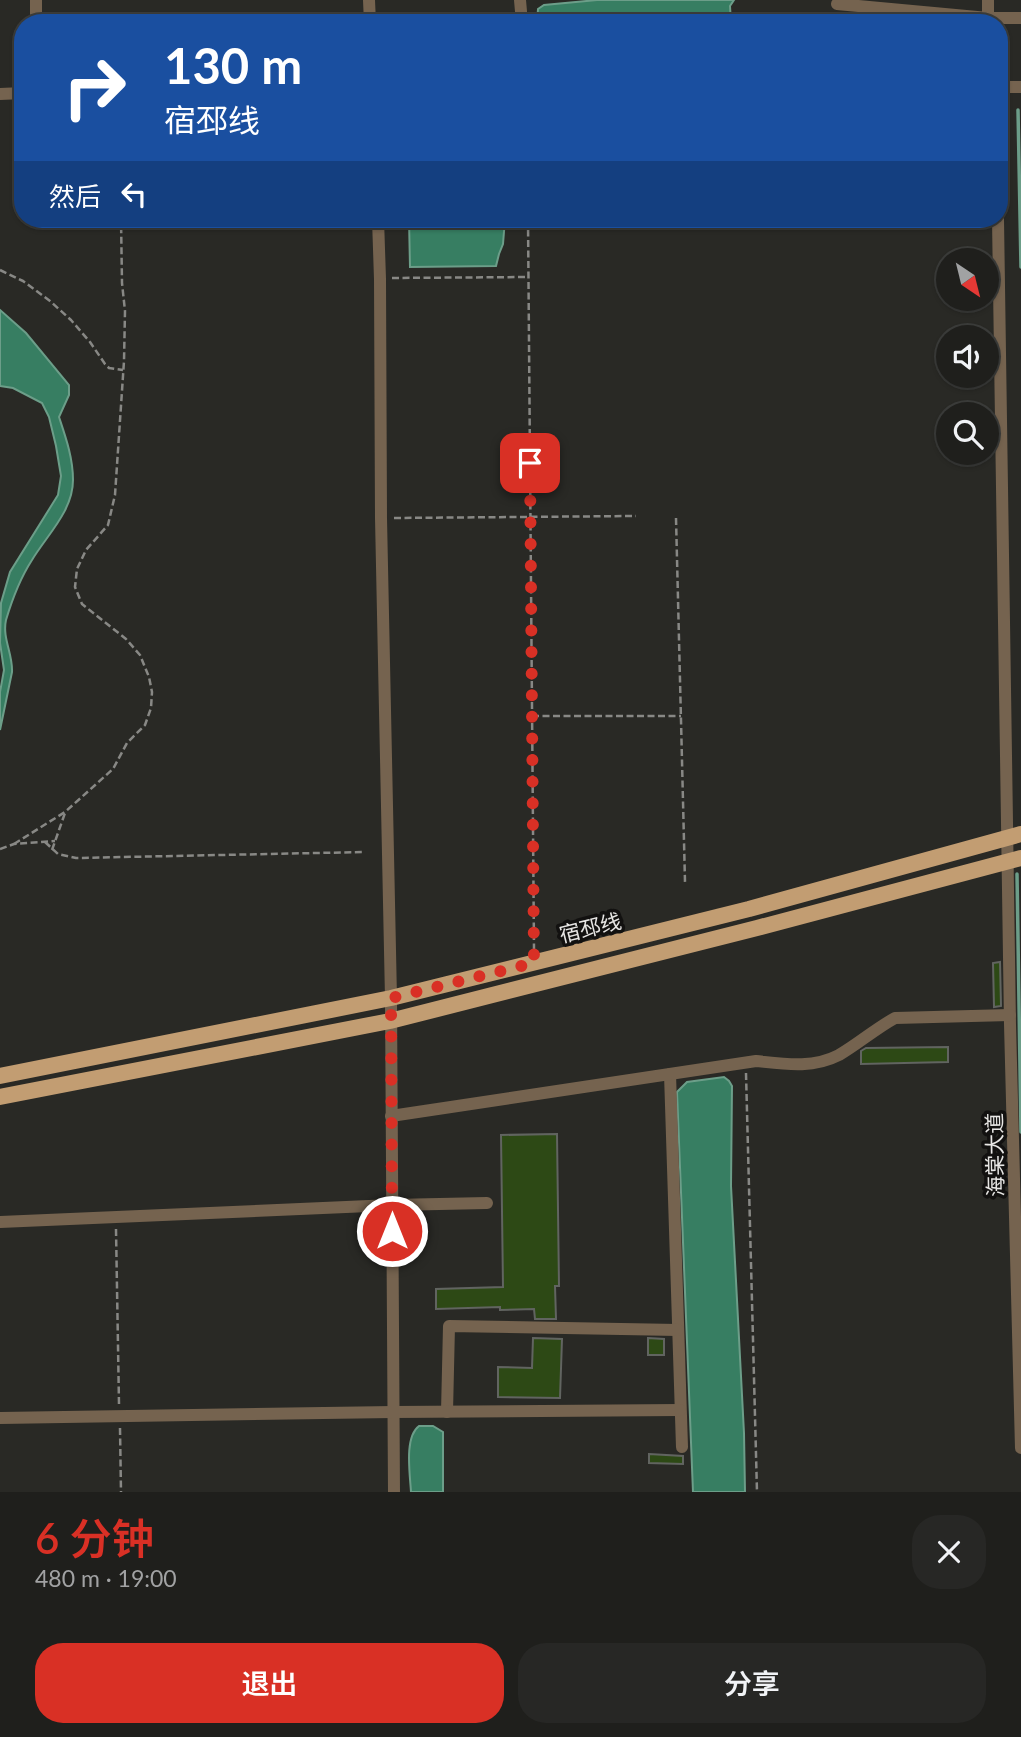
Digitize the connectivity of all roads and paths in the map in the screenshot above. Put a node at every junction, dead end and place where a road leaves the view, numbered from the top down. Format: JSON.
{"nodes":[{"id":1,"x":837,"y":4,"type":"dead end"},
{"id":2,"x":931,"y":14,"type":"edge"},
{"id":3,"x":121,"y":228,"type":"edge"},
{"id":4,"x":378,"y":228,"type":"edge"},
{"id":5,"x":528,"y":228,"type":"edge"},
{"id":6,"x":998,"y":228,"type":"edge"},
{"id":7,"x":0,"y":270,"type":"edge"},
{"id":8,"x":528,"y":276,"type":"junction"},
{"id":9,"x":380,"y":279,"type":"junction"},
{"id":10,"x":123,"y":370,"type":"junction"},
{"id":11,"x":636,"y":516,"type":"dead end"},
{"id":12,"x":530,"y":517,"type":"junction"},
{"id":13,"x":381,"y":518,"type":"junction"},
{"id":14,"x":676,"y":518,"type":"dead end"},
{"id":15,"x":532,"y":716,"type":"junction"},
{"id":16,"x":681,"y":716,"type":"junction"},
{"id":17,"x":65,"y":812,"type":"junction"},
{"id":18,"x":1015,"y":836,"type":"edge"},
{"id":19,"x":45,"y":842,"type":"junction"},
{"id":20,"x":55,"y":842,"type":"junction"},
{"id":21,"x":14,"y":845,"type":"junction"},
{"id":22,"x":0,"y":849,"type":"edge"},
{"id":23,"x":52,"y":850,"type":"junction"},
{"id":24,"x":364,"y":852,"type":"dead end"},
{"id":25,"x":1015,"y":859,"type":"edge"},
{"id":26,"x":685,"y":882,"type":"dead end"},
{"id":27,"x":534,"y":963,"type":"junction"},
{"id":28,"x":391,"y":998,"type":"junction"},
{"id":29,"x":390,"y":1021,"type":"junction"},
{"id":30,"x":1014,"y":1022,"type":"edge"},
{"id":31,"x":745,"y":1063,"type":"junction"},
{"id":32,"x":670,"y":1074,"type":"junction"},
{"id":33,"x":0,"y":1076,"type":"edge"},
{"id":34,"x":0,"y":1097,"type":"edge"},
{"id":35,"x":391,"y":1116,"type":"junction"},
{"id":36,"x":487,"y":1203,"type":"dead end"},
{"id":37,"x":391,"y":1205,"type":"junction"},
{"id":38,"x":0,"y":1222,"type":"edge"},
{"id":39,"x":116,"y":1229,"type":"dead end"},
{"id":40,"x":678,"y":1330,"type":"junction"},
{"id":41,"x":680,"y":1410,"type":"junction"},
{"id":42,"x":393,"y":1412,"type":"junction"},
{"id":43,"x":447,"y":1412,"type":"junction"},
{"id":44,"x":119,"y":1416,"type":"junction"},
{"id":45,"x":0,"y":1418,"type":"edge"},
{"id":46,"x":682,"y":1447,"type":"dead end"},
{"id":47,"x":1021,"y":1448,"type":"edge"},
{"id":48,"x":121,"y":1492,"type":"edge"},
{"id":49,"x":394,"y":1492,"type":"edge"},
{"id":50,"x":757,"y":1492,"type":"edge"}],
"edges":[{"from":1,"to":2,"type":"street"},
{"from":3,"to":10,"type":"path"},
{"from":4,"to":9,"type":"street"},
{"from":5,"to":8,"type":"path"},
{"from":6,"to":18,"type":"street","name":"海棠大道"},
{"from":7,"to":10,"type":"path"},
{"from":8,"to":9,"type":"path"},
{"from":8,"to":12,"type":"path"},
{"from":9,"to":13,"type":"street"},
{"from":10,"to":17,"type":"path"},
{"from":11,"to":12,"type":"path"},
{"from":12,"to":13,"type":"path"},
{"from":12,"to":15,"type":"path"},
{"from":13,"to":28,"type":"street"},
{"from":14,"to":16,"type":"path"},
{"from":15,"to":16,"type":"path"},
{"from":15,"to":27,"type":"path"},
{"from":16,"to":26,"type":"path"},
{"from":17,"to":20,"type":"path"},
{"from":17,"to":21,"type":"path"},
{"from":18,"to":25,"type":"street","name":"海棠大道"},
{"from":18,"to":27,"type":"main road","name":"宿邳线"},
{"from":19,"to":20,"type":"path"},
{"from":19,"to":21,"type":"path"},
{"from":19,"to":23,"type":"path"},
{"from":20,"to":23,"type":"path"},
{"from":21,"to":22,"type":"path"},
{"from":23,"to":24,"type":"path"},
{"from":25,"to":29,"type":"main road","name":"宿邳线"},
{"from":25,"to":30,"type":"street","name":"海棠大道"},
{"from":27,"to":28,"type":"main road","name":"宿邳线"},
{"from":28,"to":29,"type":"street"},
{"from":28,"to":33,"type":"main road","name":"宿邳线"},
{"from":29,"to":34,"type":"main road","name":"宿邳线"},
{"from":29,"to":35,"type":"street"},
{"from":30,"to":31,"type":"street"},
{"from":30,"to":47,"type":"street","name":"海棠大道"},
{"from":31,"to":32,"type":"street"},
{"from":31,"to":50,"type":"path"},
{"from":32,"to":35,"type":"street"},
{"from":32,"to":40,"type":"street"},
{"from":35,"to":37,"type":"street"},
{"from":36,"to":37,"type":"street"},
{"from":37,"to":38,"type":"street"},
{"from":37,"to":42,"type":"street"},
{"from":39,"to":44,"type":"path"},
{"from":40,"to":41,"type":"street"},
{"from":40,"to":43,"type":"street"},
{"from":41,"to":43,"type":"street"},
{"from":41,"to":46,"type":"street"},
{"from":42,"to":43,"type":"street"},
{"from":42,"to":44,"type":"street"},
{"from":42,"to":49,"type":"street"},
{"from":44,"to":45,"type":"street"},
{"from":44,"to":48,"type":"path"}]}
